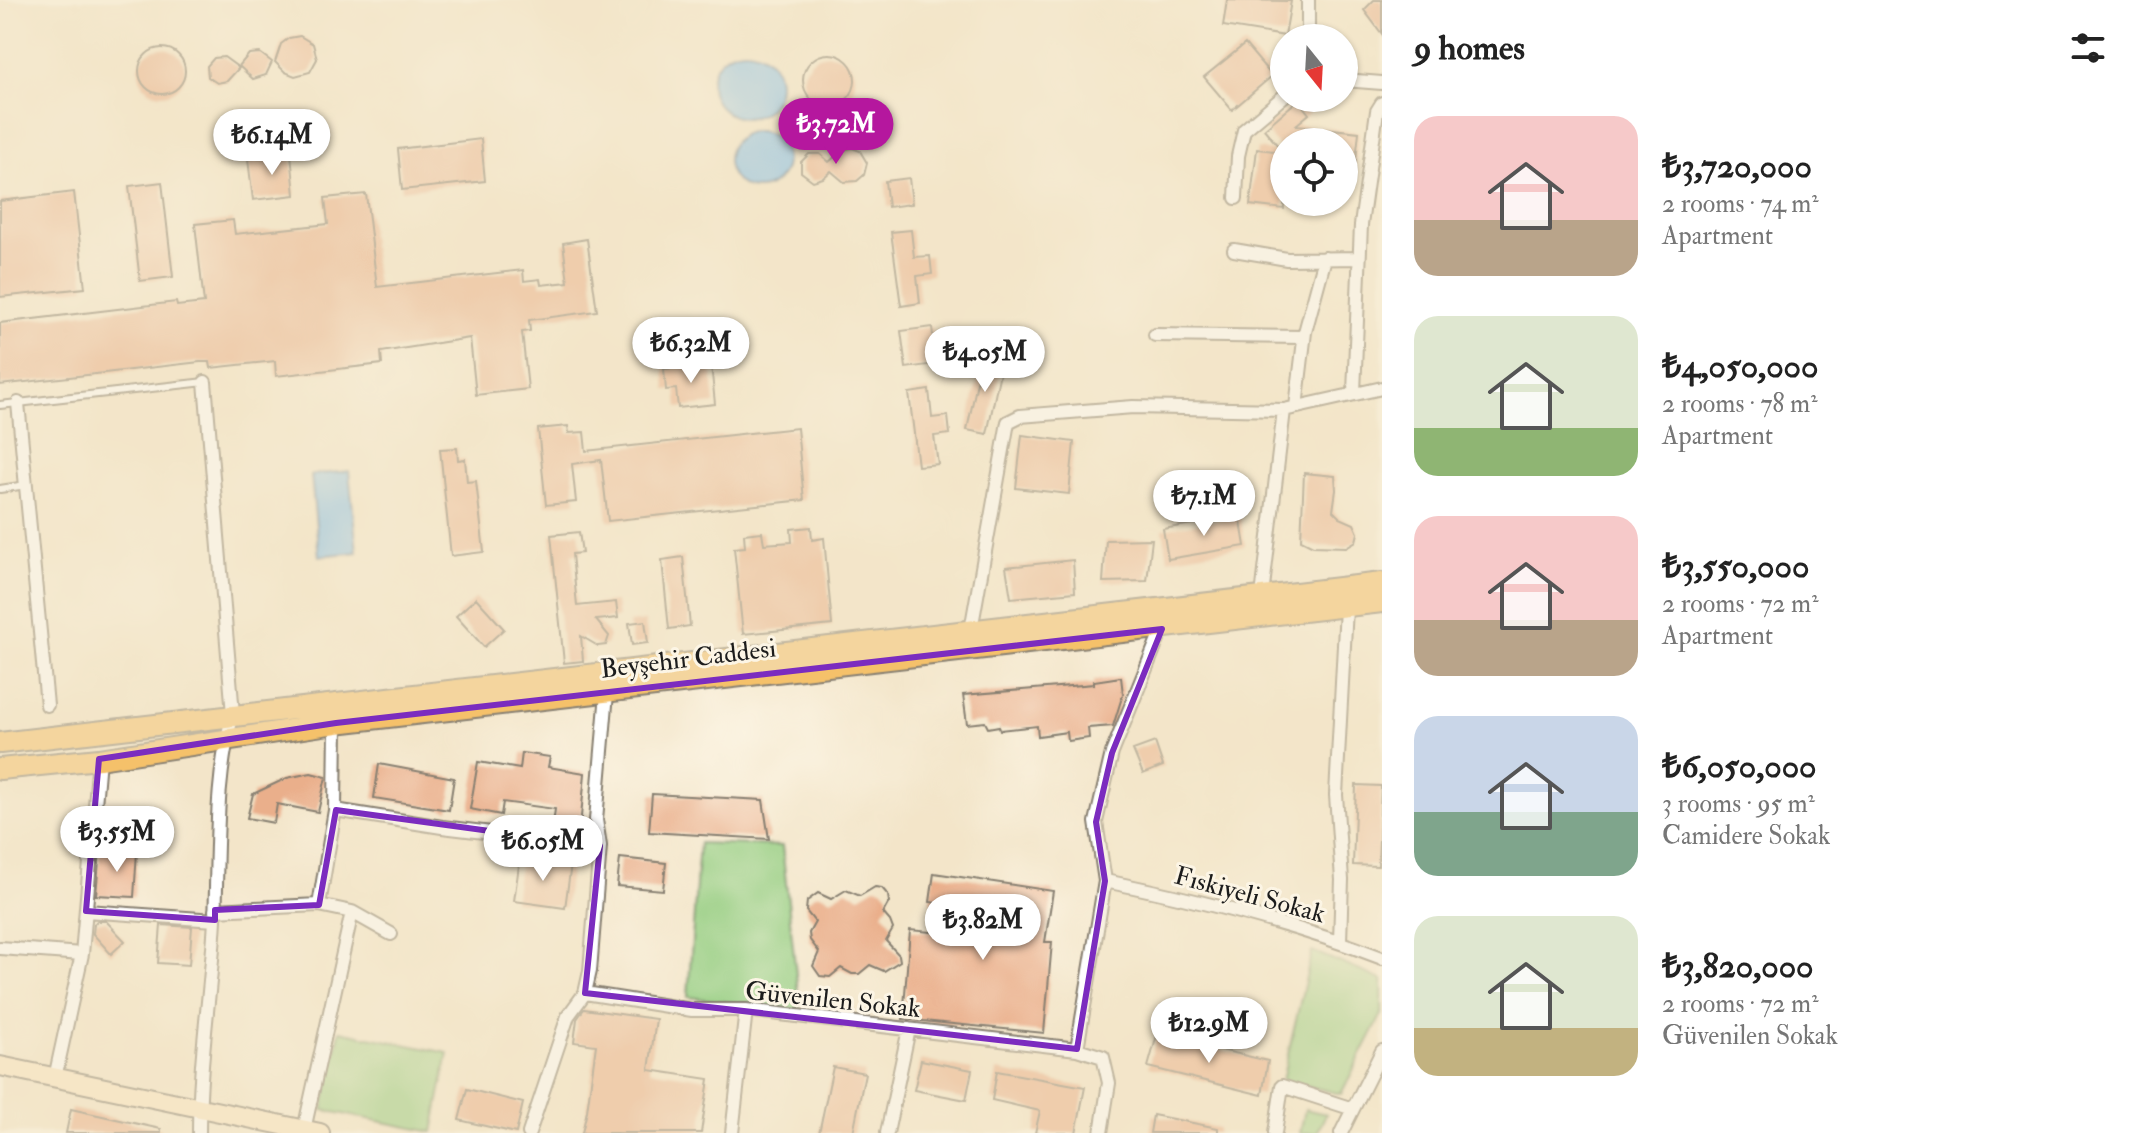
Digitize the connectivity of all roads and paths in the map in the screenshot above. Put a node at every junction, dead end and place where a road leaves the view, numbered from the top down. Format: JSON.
{"nodes":[{"id":1,"x":1308,"y":0,"type":"edge"},
{"id":2,"x":1308,"y":24,"type":"edge"},
{"id":3,"x":1358,"y":81,"type":"edge"},
{"id":4,"x":1382,"y":83,"type":"edge"},
{"id":5,"x":1382,"y":103,"type":"edge"},
{"id":6,"x":1270,"y":108,"type":"edge"},
{"id":7,"x":1236,"y":198,"type":"dead end"},
{"id":8,"x":1234,"y":250,"type":"dead end"},
{"id":9,"x":1325,"y":258,"type":"junction"},
{"id":10,"x":1359,"y":258,"type":"junction"},
{"id":11,"x":1155,"y":335,"type":"dead end"},
{"id":12,"x":1304,"y":337,"type":"junction"},
{"id":13,"x":205,"y":382,"type":"joint"},
{"id":14,"x":1382,"y":388,"type":"edge"},
{"id":15,"x":1354,"y":392,"type":"junction"},
{"id":16,"x":18,"y":403,"type":"junction"},
{"id":17,"x":0,"y":405,"type":"edge"},
{"id":18,"x":1290,"y":409,"type":"junction"},
{"id":19,"x":26,"y":485,"type":"junction"},
{"id":20,"x":0,"y":489,"type":"edge"},
{"id":21,"x":1382,"y":583,"type":"edge"},
{"id":22,"x":1262,"y":596,"type":"junction"},
{"id":23,"x":1382,"y":602,"type":"edge"},
{"id":24,"x":1346,"y":608,"type":"junction"},
{"id":25,"x":1162,"y":629,"type":"junction"},
{"id":26,"x":971,"y":630,"type":"junction"},
{"id":27,"x":607,"y":693,"type":"junction"},
{"id":28,"x":47,"y":705,"type":"dead end"},
{"id":29,"x":233,"y":714,"type":"junction"},
{"id":30,"x":336,"y":723,"type":"junction"},
{"id":31,"x":225,"y":741,"type":"junction"},
{"id":32,"x":0,"y":743,"type":"edge"},
{"id":33,"x":99,"y":759,"type":"junction"},
{"id":34,"x":0,"y":769,"type":"edge"},
{"id":35,"x":335,"y":810,"type":"junction"},
{"id":36,"x":600,"y":846,"type":"junction"},
{"id":37,"x":1105,"y":881,"type":"junction"},
{"id":38,"x":319,"y":905,"type":"junction"},
{"id":39,"x":86,"y":911,"type":"junction"},
{"id":40,"x":352,"y":912,"type":"junction"},
{"id":41,"x":215,"y":915,"type":"junction"},
{"id":42,"x":391,"y":934,"type":"dead end"},
{"id":43,"x":1340,"y":941,"type":"junction"},
{"id":44,"x":0,"y":948,"type":"edge"},
{"id":45,"x":82,"y":954,"type":"junction"},
{"id":46,"x":1382,"y":958,"type":"edge"},
{"id":47,"x":585,"y":993,"type":"junction"},
{"id":48,"x":746,"y":1010,"type":"junction"},
{"id":49,"x":909,"y":1029,"type":"junction"},
{"id":50,"x":1077,"y":1049,"type":"junction"},
{"id":51,"x":1382,"y":1051,"type":"edge"},
{"id":52,"x":0,"y":1066,"type":"edge"},
{"id":53,"x":55,"y":1078,"type":"junction"},
{"id":54,"x":199,"y":1109,"type":"junction"},
{"id":55,"x":1353,"y":1109,"type":"junction"},
{"id":56,"x":312,"y":1132,"type":"edge"},
{"id":57,"x":199,"y":1133,"type":"edge"},
{"id":58,"x":206,"y":1133,"type":"edge"},
{"id":59,"x":529,"y":1133,"type":"edge"},
{"id":60,"x":732,"y":1133,"type":"edge"},
{"id":61,"x":887,"y":1133,"type":"edge"},
{"id":62,"x":1101,"y":1133,"type":"edge"},
{"id":63,"x":1275,"y":1133,"type":"edge"},
{"id":64,"x":1341,"y":1133,"type":"edge"}],
"edges":[{"from":1,"to":2,"type":"street"},
{"from":3,"to":4,"type":"street"},
{"from":5,"to":10,"type":"street"},
{"from":6,"to":7,"type":"street"},
{"from":8,"to":9,"type":"street"},
{"from":9,"to":10,"type":"street"},
{"from":9,"to":12,"type":"street"},
{"from":10,"to":15,"type":"street"},
{"from":11,"to":12,"type":"street"},
{"from":12,"to":18,"type":"street"},
{"from":13,"to":16,"type":"lane"},
{"from":13,"to":29,"type":"street"},
{"from":14,"to":15,"type":"street"},
{"from":15,"to":18,"type":"street"},
{"from":16,"to":17,"type":"lane"},
{"from":16,"to":19,"type":"street"},
{"from":18,"to":22,"type":"street"},
{"from":18,"to":26,"type":"street"},
{"from":19,"to":20,"type":"lane"},
{"from":19,"to":28,"type":"street"},
{"from":21,"to":22,"type":"main road","name":"Beyşehir Caddesi"},
{"from":22,"to":26,"type":"main road","name":"Beyşehir Caddesi"},
{"from":23,"to":24,"type":"main road","name":"Beyşehir Caddesi"},
{"from":24,"to":25,"type":"main road","name":"Beyşehir Caddesi"},
{"from":24,"to":43,"type":"street"},
{"from":25,"to":27,"type":"main road","name":"Beyşehir Caddesi"},
{"from":25,"to":37,"type":"street"},
{"from":26,"to":29,"type":"main road","name":"Beyşehir Caddesi"},
{"from":27,"to":30,"type":"main road","name":"Beyşehir Caddesi"},
{"from":27,"to":36,"type":"street"},
{"from":29,"to":31,"type":"street"},
{"from":29,"to":32,"type":"main road","name":"Beyşehir Caddesi"},
{"from":30,"to":31,"type":"main road","name":"Beyşehir Caddesi"},
{"from":30,"to":35,"type":"street"},
{"from":31,"to":33,"type":"main road","name":"Beyşehir Caddesi"},
{"from":31,"to":41,"type":"street"},
{"from":33,"to":34,"type":"main road","name":"Beyşehir Caddesi"},
{"from":33,"to":39,"type":"street"},
{"from":35,"to":36,"type":"street"},
{"from":35,"to":38,"type":"street"},
{"from":36,"to":47,"type":"street"},
{"from":37,"to":43,"type":"street","name":"Fıskiyeli Sokak"},
{"from":37,"to":50,"type":"street"},
{"from":38,"to":40,"type":"street"},
{"from":38,"to":41,"type":"street"},
{"from":39,"to":41,"type":"street"},
{"from":39,"to":45,"type":"street"},
{"from":40,"to":42,"type":"street"},
{"from":40,"to":56,"type":"street"},
{"from":41,"to":54,"type":"street"},
{"from":43,"to":46,"type":"street","name":"Fıskiyeli Sokak"},
{"from":44,"to":45,"type":"street"},
{"from":45,"to":53,"type":"street"},
{"from":47,"to":48,"type":"street","name":"Güvenilen Sokak"},
{"from":47,"to":59,"type":"street"},
{"from":48,"to":49,"type":"street","name":"Güvenilen Sokak"},
{"from":48,"to":60,"type":"street"},
{"from":49,"to":50,"type":"street","name":"Güvenilen Sokak"},
{"from":49,"to":61,"type":"street"},
{"from":50,"to":62,"type":"street"},
{"from":51,"to":55,"type":"street"},
{"from":52,"to":53,"type":"street"},
{"from":53,"to":54,"type":"street"},
{"from":54,"to":56,"type":"street"},
{"from":54,"to":57,"type":"street"},
{"from":54,"to":58,"type":"street"},
{"from":55,"to":63,"type":"street"},
{"from":55,"to":64,"type":"street"}]}
